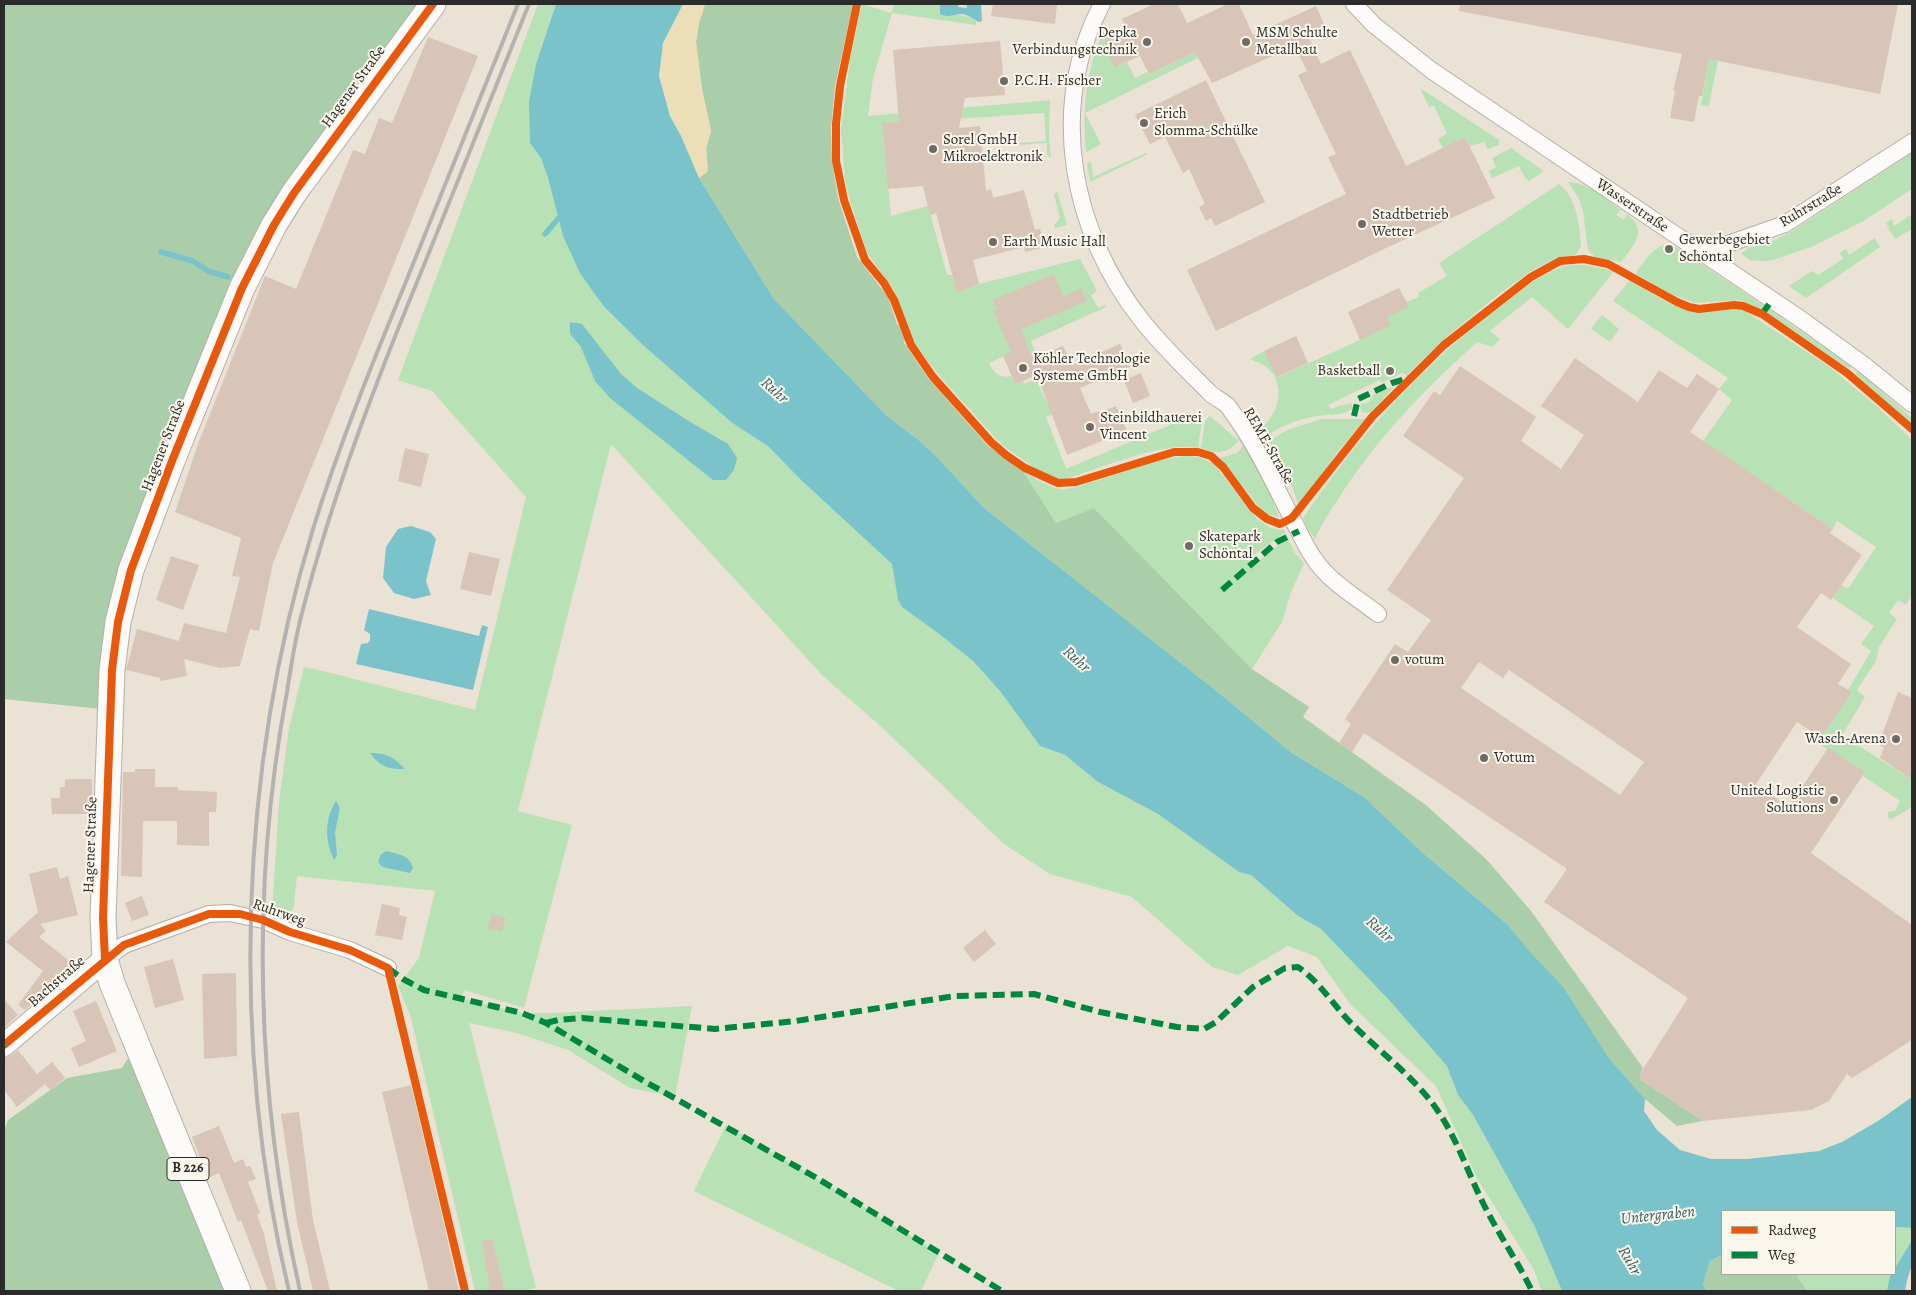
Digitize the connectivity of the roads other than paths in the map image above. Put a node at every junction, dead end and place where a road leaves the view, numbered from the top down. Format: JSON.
{"nodes":[{"id":1,"x":433,"y":4,"type":"edge"},
{"id":2,"x":1102,"y":4,"type":"edge"},
{"id":3,"x":1354,"y":4,"type":"edge"},
{"id":4,"x":1912,"y":142,"type":"edge"},
{"id":5,"x":1702,"y":253,"type":"junction"},
{"id":6,"x":1912,"y":404,"type":"edge"},
{"id":7,"x":1378,"y":614,"type":"dead end"},
{"id":8,"x":105,"y":959,"type":"junction"},
{"id":9,"x":388,"y":968,"type":"dead end"},
{"id":10,"x":4,"y":1046,"type":"edge"},
{"id":11,"x":238,"y":1291,"type":"edge"}],
"edges":[{"from":1,"to":8,"type":"main road","name":"Hagener Straße","number":"B 226"},
{"from":2,"to":7,"type":"street","name":"REME-Straße"},
{"from":3,"to":5,"type":"street","name":"Wasserstraße"},
{"from":4,"to":5,"type":"street","name":"Ruhrstraße"},
{"from":5,"to":6,"type":"street","name":"Wasserstraße"},
{"from":8,"to":9,"type":"street","name":"Ruhrweg"},
{"from":8,"to":10,"type":"street","name":"Bachstraße"},
{"from":8,"to":11,"type":"main road","name":"Hagener Straße","number":"B 226"}]}
